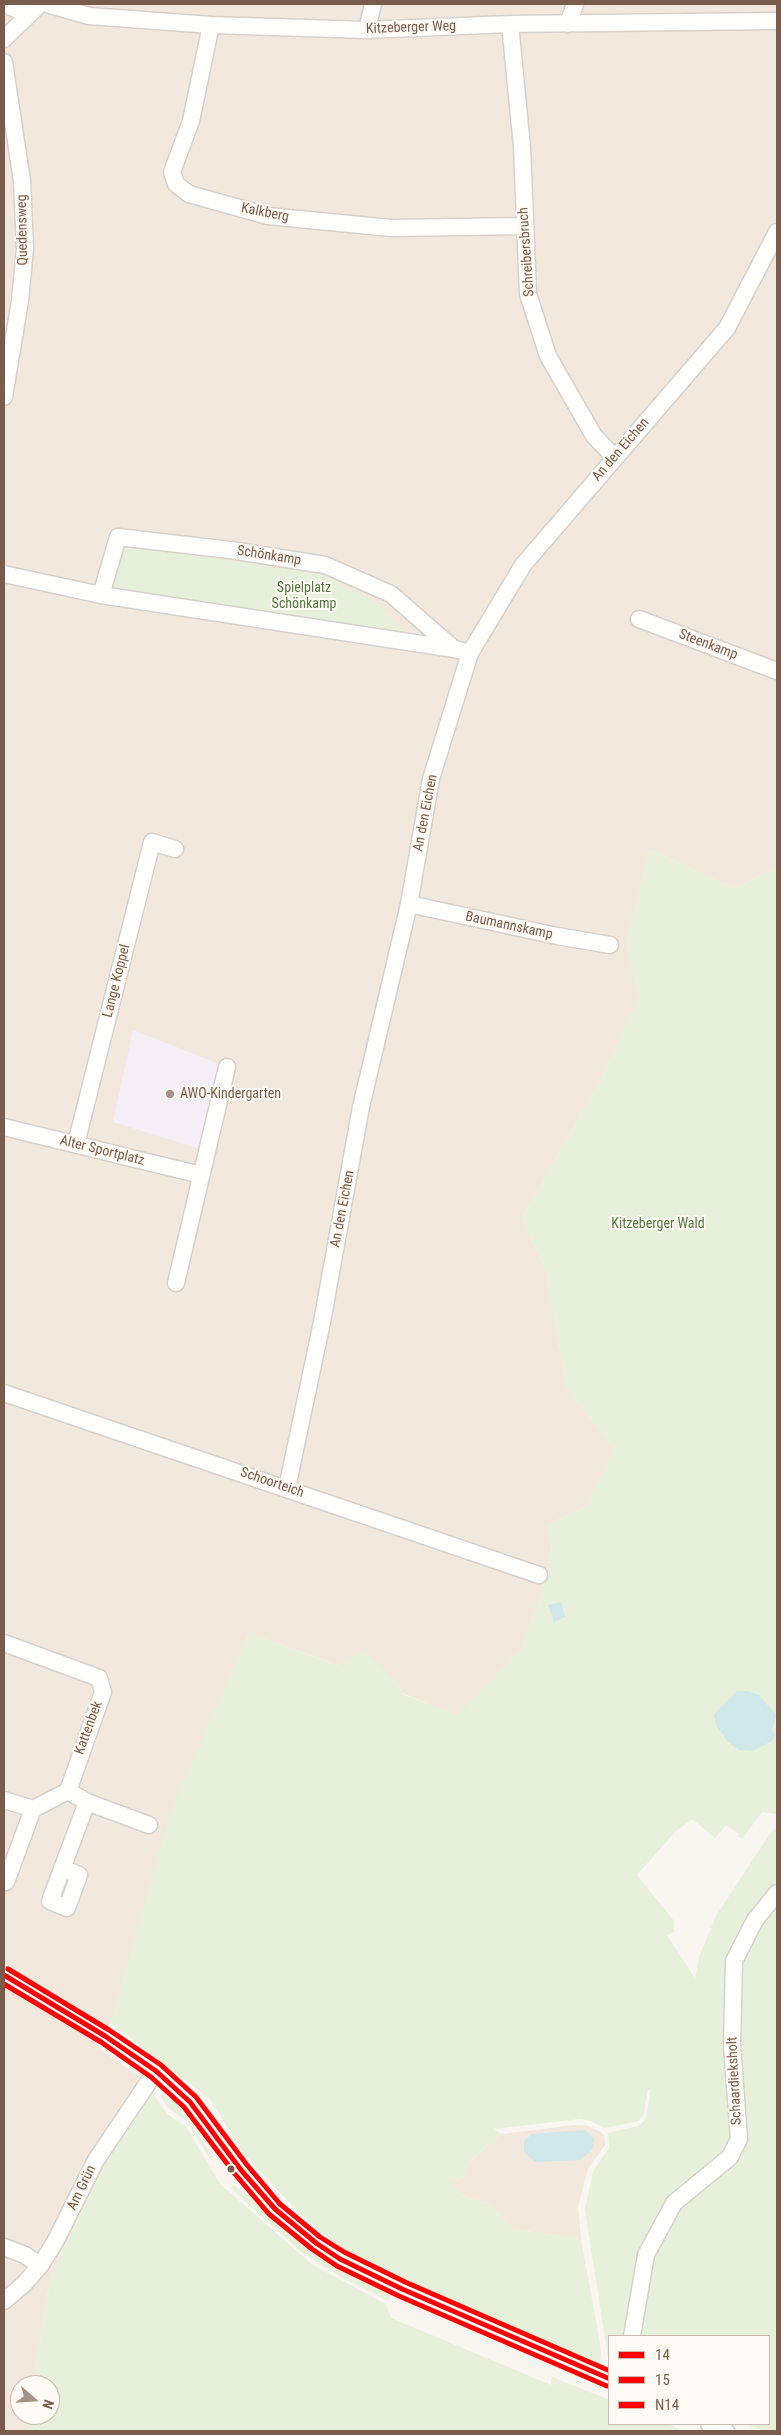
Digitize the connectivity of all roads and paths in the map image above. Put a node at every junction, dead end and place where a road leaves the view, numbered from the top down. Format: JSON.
{"nodes":[{"id":1,"x":4,"y":4,"type":"edge"},
{"id":2,"x":47,"y":4,"type":"edge"},
{"id":3,"x":373,"y":4,"type":"edge"},
{"id":4,"x":575,"y":4,"type":"edge"},
{"id":5,"x":34,"y":10,"type":"edge"},
{"id":6,"x":777,"y":21,"type":"edge"},
{"id":7,"x":510,"y":24,"type":"junction"},
{"id":8,"x":568,"y":24,"type":"junction"},
{"id":9,"x":211,"y":25,"type":"junction"},
{"id":10,"x":367,"y":30,"type":"junction"},
{"id":11,"x":4,"y":39,"type":"edge"},
{"id":12,"x":4,"y":62,"type":"edge"},
{"id":13,"x":525,"y":226,"type":"junction"},
{"id":14,"x":777,"y":232,"type":"edge"},
{"id":15,"x":4,"y":390,"type":"edge"},
{"id":16,"x":615,"y":458,"type":"junction"},
{"id":17,"x":4,"y":574,"type":"edge"},
{"id":18,"x":101,"y":595,"type":"junction"},
{"id":19,"x":639,"y":619,"type":"dead end"},
{"id":20,"x":454,"y":648,"type":"junction"},
{"id":21,"x":470,"y":653,"type":"junction"},
{"id":22,"x":777,"y":671,"type":"edge"},
{"id":23,"x":176,"y":849,"type":"dead end"},
{"id":24,"x":409,"y":904,"type":"junction"},
{"id":25,"x":610,"y":945,"type":"dead end"},
{"id":26,"x":227,"y":1067,"type":"dead end"},
{"id":27,"x":4,"y":1127,"type":"edge"},
{"id":28,"x":76,"y":1144,"type":"junction"},
{"id":29,"x":201,"y":1175,"type":"junction"},
{"id":30,"x":176,"y":1283,"type":"dead end"},
{"id":31,"x":4,"y":1393,"type":"edge"},
{"id":32,"x":287,"y":1488,"type":"junction"},
{"id":33,"x":539,"y":1575,"type":"dead end"},
{"id":34,"x":4,"y":1643,"type":"edge"},
{"id":35,"x":68,"y":1791,"type":"junction"},
{"id":36,"x":4,"y":1800,"type":"edge"},
{"id":37,"x":87,"y":1802,"type":"junction"},
{"id":38,"x":33,"y":1809,"type":"junction"},
{"id":39,"x":149,"y":1825,"type":"dead end"},
{"id":40,"x":62,"y":1868,"type":"dead end"},
{"id":41,"x":6,"y":1882,"type":"dead end"},
{"id":42,"x":777,"y":1893,"type":"edge"},
{"id":43,"x":4,"y":1975,"type":"edge"},
{"id":44,"x":156,"y":2071,"type":"junction"},
{"id":45,"x":4,"y":2247,"type":"edge"},
{"id":46,"x":40,"y":2266,"type":"junction"},
{"id":47,"x":4,"y":2301,"type":"edge"},
{"id":48,"x":632,"y":2335,"type":"edge"},
{"id":49,"x":608,"y":2378,"type":"edge"},
{"id":50,"x":711,"y":2425,"type":"edge"},
{"id":51,"x":726,"y":2431,"type":"edge"}],
"edges":[{"from":1,"to":5,"type":"street"},
{"from":2,"to":9,"type":"street","name":"Kitzeberger Weg"},
{"from":3,"to":10,"type":"street"},
{"from":4,"to":8,"type":"street"},
{"from":5,"to":11,"type":"street"},
{"from":6,"to":8,"type":"street","name":"Kitzeberger Weg"},
{"from":7,"to":8,"type":"street","name":"Kitzeberger Weg"},
{"from":7,"to":10,"type":"street","name":"Kitzeberger Weg"},
{"from":7,"to":13,"type":"street","name":"Schreibersbruch"},
{"from":9,"to":10,"type":"street","name":"Kitzeberger Weg"},
{"from":9,"to":13,"type":"street","name":"Kalkberg"},
{"from":12,"to":15,"type":"street","name":"Quedensweg"},
{"from":13,"to":16,"type":"street","name":"Schreibersbruch"},
{"from":14,"to":16,"type":"street","name":"An den Eichen"},
{"from":16,"to":21,"type":"street","name":"An den Eichen"},
{"from":17,"to":18,"type":"street","name":"Schönkamp"},
{"from":18,"to":20,"type":"street","name":"Schönkamp"},
{"from":18,"to":20,"type":"street","name":"Schönkamp"},
{"from":19,"to":22,"type":"street","name":"Steenkamp"},
{"from":20,"to":21,"type":"street","name":"Schönkamp"},
{"from":21,"to":24,"type":"street","name":"An den Eichen"},
{"from":23,"to":28,"type":"street","name":"Lange Koppel"},
{"from":24,"to":25,"type":"street","name":"Baumannskamp"},
{"from":24,"to":32,"type":"street","name":"An den Eichen"},
{"from":26,"to":29,"type":"street"},
{"from":27,"to":28,"type":"street","name":"Alter Sportplatz"},
{"from":28,"to":29,"type":"street","name":"Alter Sportplatz"},
{"from":29,"to":30,"type":"street"},
{"from":31,"to":32,"type":"street","name":"Schoorteich"},
{"from":32,"to":33,"type":"street","name":"Schoorteich"},
{"from":34,"to":35,"type":"street","name":"Kattenbek"},
{"from":35,"to":37,"type":"street"},
{"from":35,"to":38,"type":"street"},
{"from":36,"to":38,"type":"street"},
{"from":37,"to":39,"type":"street"},
{"from":37,"to":40,"type":"street"},
{"from":38,"to":41,"type":"street"},
{"from":42,"to":48,"type":"street","name":"Schaardieksholt"},
{"from":43,"to":44,"type":"street"},
{"from":44,"to":46,"type":"street","name":"Am Grün"},
{"from":44,"to":49,"type":"street"},
{"from":45,"to":46,"type":"street"},
{"from":46,"to":47,"type":"street","name":"Am Grün"},
{"from":50,"to":51,"type":"street"}]}
